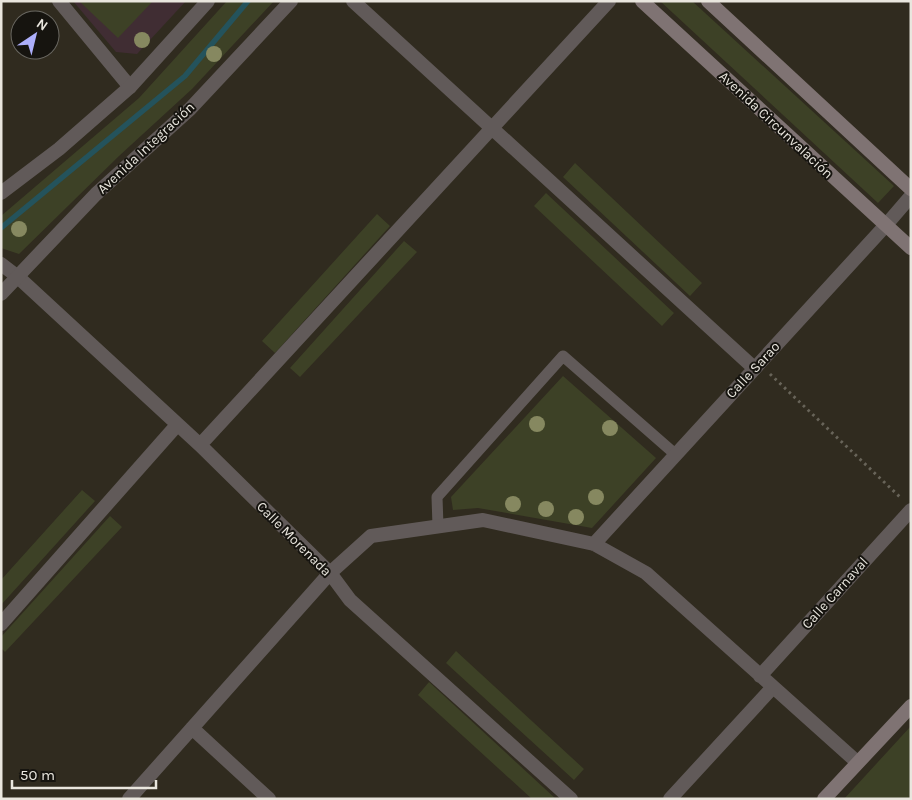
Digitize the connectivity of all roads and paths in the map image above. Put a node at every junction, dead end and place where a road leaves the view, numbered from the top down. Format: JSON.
{"nodes":[{"id":1,"x":59,"y":1,"type":"edge"},
{"id":2,"x":208,"y":1,"type":"edge"},
{"id":3,"x":291,"y":1,"type":"edge"},
{"id":4,"x":353,"y":1,"type":"edge"},
{"id":5,"x":609,"y":1,"type":"edge"},
{"id":6,"x":642,"y":1,"type":"edge"},
{"id":7,"x":708,"y":1,"type":"edge"},
{"id":8,"x":130,"y":87,"type":"junction"},
{"id":9,"x":492,"y":128,"type":"junction"},
{"id":10,"x":911,"y":189,"type":"edge"},
{"id":11,"x":1,"y":193,"type":"edge"},
{"id":12,"x":911,"y":196,"type":"edge"},
{"id":13,"x":886,"y":225,"type":"junction"},
{"id":14,"x":911,"y":248,"type":"edge"},
{"id":15,"x":1,"y":264,"type":"edge"},
{"id":16,"x":18,"y":277,"type":"junction"},
{"id":17,"x":1,"y":294,"type":"edge"},
{"id":18,"x":756,"y":366,"type":"junction"},
{"id":19,"x":177,"y":425,"type":"junction"},
{"id":20,"x":200,"y":446,"type":"junction"},
{"id":21,"x":675,"y":454,"type":"junction"},
{"id":22,"x":907,"y":506,"type":"edge"},
{"id":23,"x":438,"y":526,"type":"junction"},
{"id":24,"x":594,"y":544,"type":"junction"},
{"id":25,"x":330,"y":573,"type":"junction"},
{"id":26,"x":1,"y":624,"type":"edge"},
{"id":27,"x":760,"y":676,"type":"junction"},
{"id":28,"x":772,"y":687,"type":"junction"},
{"id":29,"x":911,"y":706,"type":"edge"},
{"id":30,"x":192,"y":728,"type":"junction"},
{"id":31,"x":857,"y":762,"type":"junction"},
{"id":32,"x":128,"y":799,"type":"edge"},
{"id":33,"x":269,"y":799,"type":"edge"},
{"id":34,"x":571,"y":799,"type":"edge"},
{"id":35,"x":670,"y":799,"type":"edge"},
{"id":36,"x":824,"y":799,"type":"edge"}],
"edges":[{"from":1,"to":8,"type":"street"},
{"from":2,"to":8,"type":"street"},
{"from":3,"to":16,"type":"street","name":"Avenida Integración"},
{"from":4,"to":9,"type":"street"},
{"from":5,"to":9,"type":"street"},
{"from":6,"to":13,"type":"main road","name":"Avenida Circunvalación"},
{"from":7,"to":10,"type":"main road"},
{"from":8,"to":11,"type":"street"},
{"from":9,"to":18,"type":"street"},
{"from":9,"to":20,"type":"street"},
{"from":12,"to":13,"type":"street","name":"Calle Sarao"},
{"from":13,"to":14,"type":"main road","name":"Avenida Circunvalación"},
{"from":13,"to":18,"type":"street","name":"Calle Sarao"},
{"from":15,"to":16,"type":"street","name":"Calle Morenada"},
{"from":16,"to":17,"type":"street","name":"Avenida Integración"},
{"from":16,"to":19,"type":"street","name":"Calle Morenada"},
{"from":18,"to":21,"type":"street","name":"Calle Sarao"},
{"from":18,"to":22,"type":"path"},
{"from":19,"to":20,"type":"street","name":"Calle Morenada"},
{"from":19,"to":26,"type":"street"},
{"from":20,"to":25,"type":"street","name":"Calle Morenada"},
{"from":21,"to":23,"type":"lane"},
{"from":21,"to":24,"type":"street","name":"Calle Sarao"},
{"from":22,"to":27,"type":"street","name":"Calle Carnaval"},
{"from":23,"to":24,"type":"street"},
{"from":23,"to":25,"type":"street"},
{"from":24,"to":27,"type":"street"},
{"from":25,"to":30,"type":"street"},
{"from":25,"to":34,"type":"street","name":"Calle Morenada"},
{"from":27,"to":28,"type":"street"},
{"from":28,"to":31,"type":"street"},
{"from":28,"to":35,"type":"street"},
{"from":29,"to":31,"type":"main road"},
{"from":30,"to":32,"type":"street"},
{"from":30,"to":33,"type":"street"},
{"from":31,"to":36,"type":"main road"}]}
